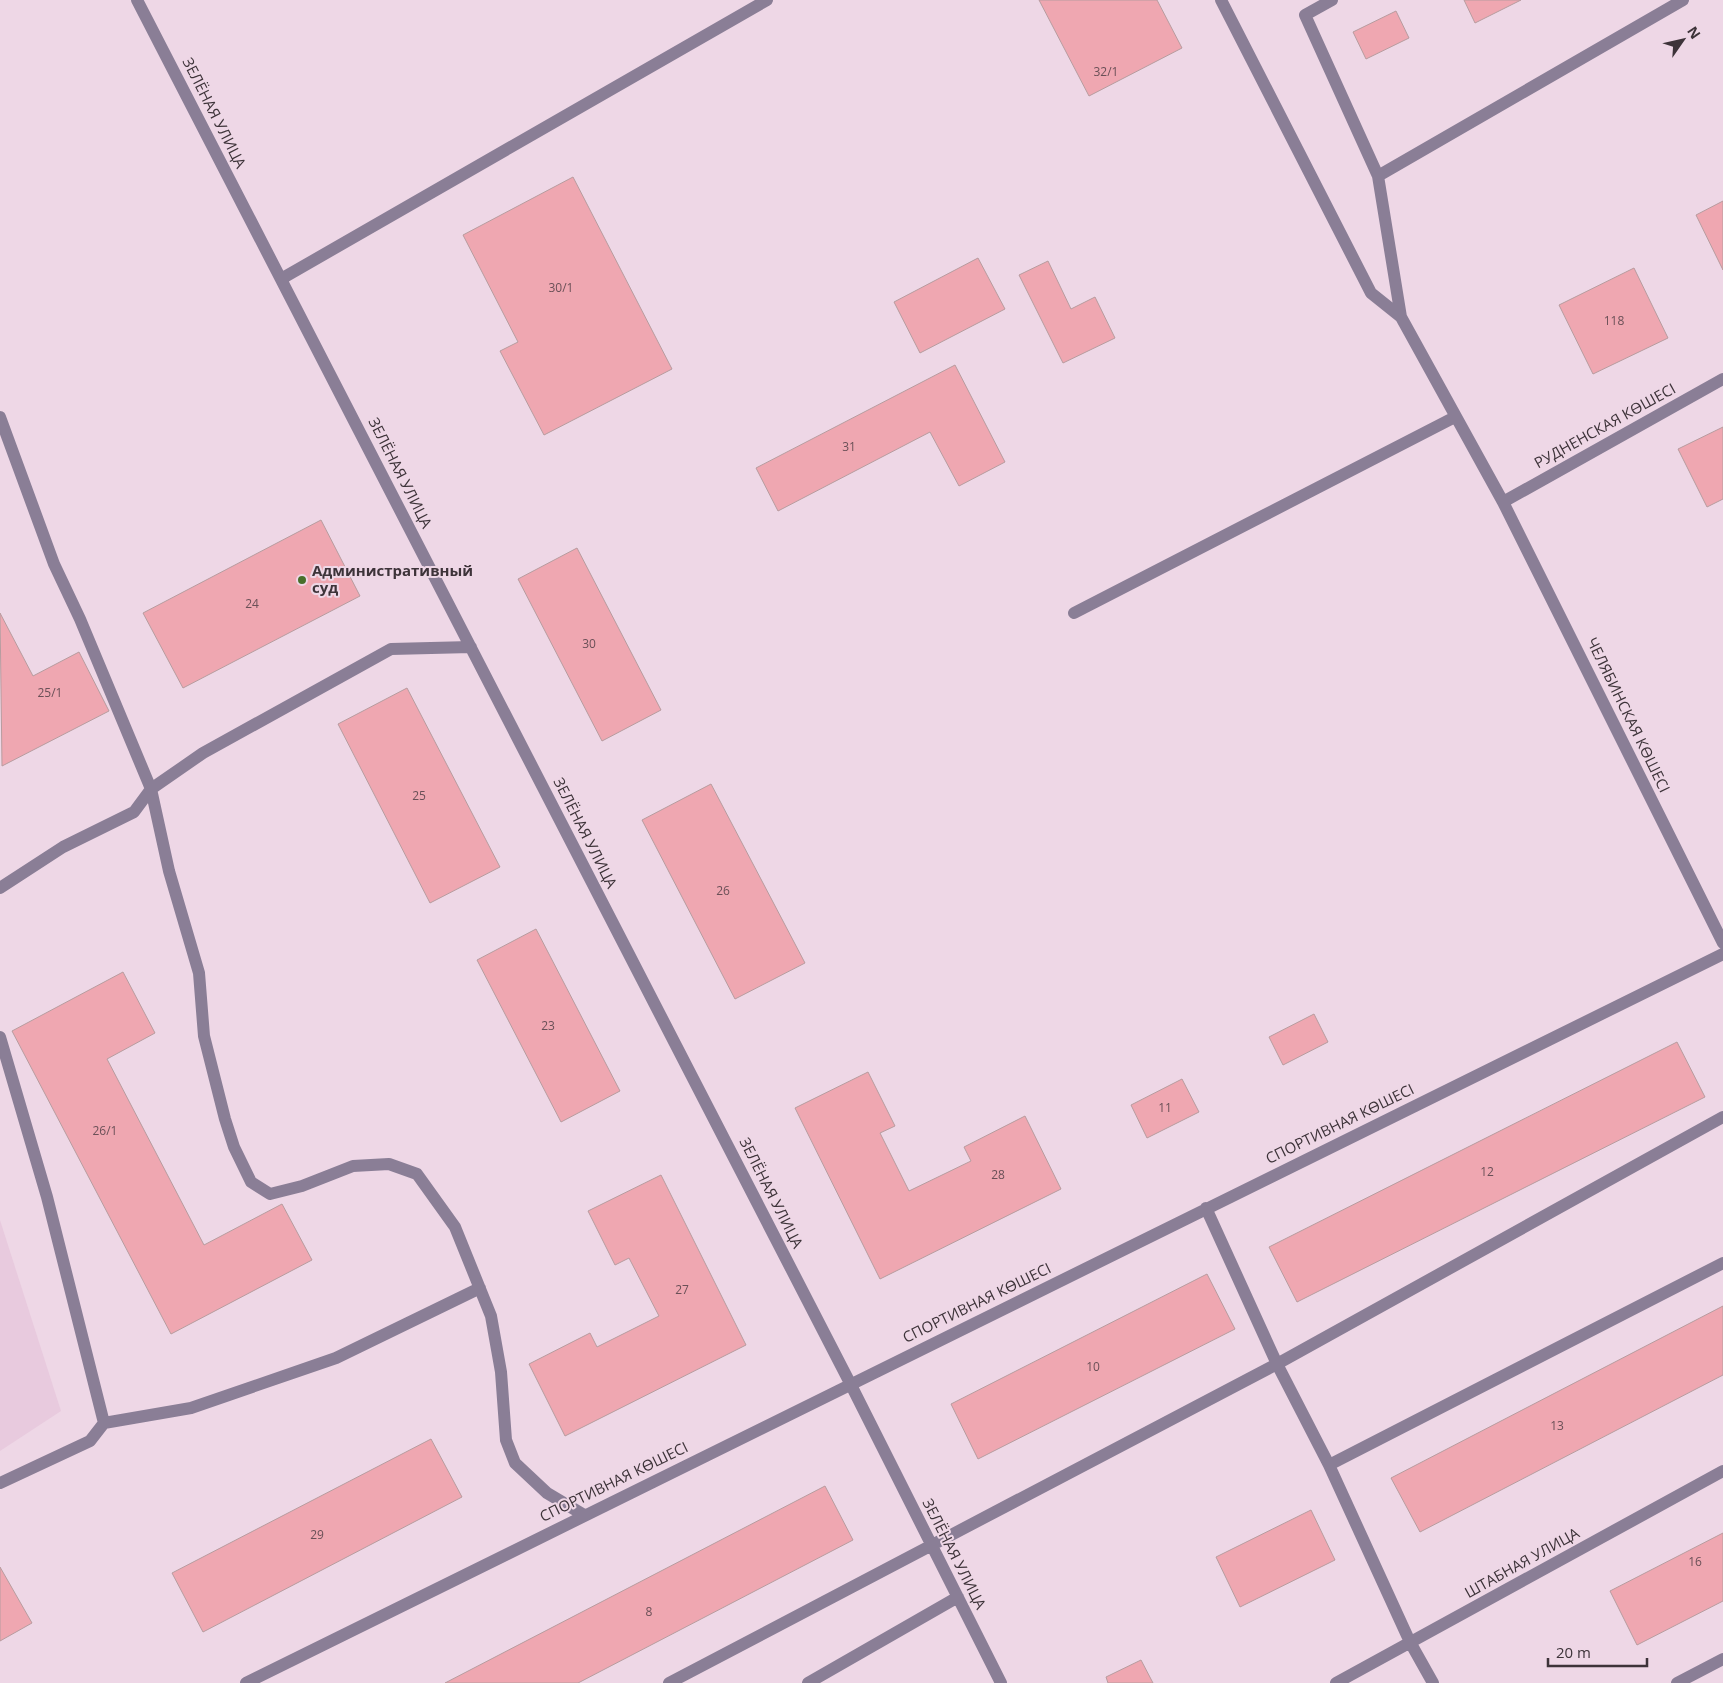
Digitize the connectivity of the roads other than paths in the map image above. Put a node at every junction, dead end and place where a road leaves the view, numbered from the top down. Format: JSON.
{"nodes":[{"id":1,"x":137,"y":0,"type":"edge"},
{"id":2,"x":767,"y":0,"type":"edge"},
{"id":3,"x":1220,"y":0,"type":"edge"},
{"id":4,"x":1332,"y":0,"type":"edge"},
{"id":5,"x":1683,"y":0,"type":"edge"},
{"id":6,"x":1378,"y":176,"type":"junction"},
{"id":7,"x":281,"y":279,"type":"junction"},
{"id":8,"x":1401,"y":317,"type":"junction"},
{"id":9,"x":1723,"y":379,"type":"edge"},
{"id":10,"x":0,"y":417,"type":"edge"},
{"id":11,"x":1455,"y":417,"type":"junction"},
{"id":12,"x":1503,"y":502,"type":"junction"},
{"id":13,"x":1074,"y":613,"type":"dead end"},
{"id":14,"x":471,"y":647,"type":"junction"},
{"id":15,"x":151,"y":789,"type":"junction"},
{"id":16,"x":0,"y":888,"type":"edge"},
{"id":17,"x":1723,"y":943,"type":"edge"},
{"id":18,"x":1723,"y":954,"type":"edge"},
{"id":19,"x":0,"y":1037,"type":"edge"},
{"id":20,"x":1723,"y":1117,"type":"edge"},
{"id":21,"x":1206,"y":1208,"type":"junction"},
{"id":22,"x":1723,"y":1264,"type":"edge"},
{"id":23,"x":480,"y":1288,"type":"junction"},
{"id":24,"x":1277,"y":1364,"type":"junction"},
{"id":25,"x":850,"y":1383,"type":"junction"},
{"id":26,"x":104,"y":1423,"type":"junction"},
{"id":27,"x":1329,"y":1465,"type":"junction"},
{"id":28,"x":1723,"y":1471,"type":"edge"},
{"id":29,"x":0,"y":1483,"type":"edge"},
{"id":30,"x":584,"y":1515,"type":"junction"},
{"id":31,"x":932,"y":1546,"type":"junction"},
{"id":32,"x":958,"y":1597,"type":"junction"},
{"id":33,"x":1410,"y":1642,"type":"junction"},
{"id":34,"x":1723,"y":1659,"type":"edge"},
{"id":35,"x":246,"y":1683,"type":"edge"},
{"id":36,"x":669,"y":1683,"type":"edge"},
{"id":37,"x":808,"y":1683,"type":"edge"},
{"id":38,"x":1001,"y":1683,"type":"edge"},
{"id":39,"x":1336,"y":1683,"type":"edge"},
{"id":40,"x":1433,"y":1683,"type":"edge"},
{"id":41,"x":1677,"y":1683,"type":"edge"}],
"edges":[{"from":1,"to":7,"type":"street","name":"ЗЕЛЁНАЯ УЛИЦА"},
{"from":2,"to":7,"type":"street"},
{"from":3,"to":8,"type":"street"},
{"from":4,"to":6,"type":"street"},
{"from":5,"to":6,"type":"street"},
{"from":6,"to":8,"type":"street"},
{"from":7,"to":14,"type":"street","name":"ЗЕЛЁНАЯ УЛИЦА"},
{"from":8,"to":11,"type":"street","name":"ЧЕЛЯБИНСКАЯ КӨШЕСІ"},
{"from":9,"to":12,"type":"street","name":"РУДНЕНСКАЯ КӨШЕСІ"},
{"from":10,"to":15,"type":"street"},
{"from":11,"to":12,"type":"street","name":"ЧЕЛЯБИНСКАЯ КӨШЕСІ"},
{"from":11,"to":13,"type":"street"},
{"from":12,"to":17,"type":"street","name":"ЧЕЛЯБИНСКАЯ КӨШЕСІ"},
{"from":14,"to":15,"type":"street"},
{"from":14,"to":25,"type":"street","name":"ЗЕЛЁНАЯ УЛИЦА"},
{"from":15,"to":16,"type":"street"},
{"from":15,"to":23,"type":"street"},
{"from":18,"to":21,"type":"street","name":"СПОРТИВНАЯ КӨШЕСІ"},
{"from":19,"to":26,"type":"street"},
{"from":20,"to":24,"type":"street"},
{"from":21,"to":24,"type":"street"},
{"from":21,"to":25,"type":"street","name":"СПОРТИВНАЯ КӨШЕСІ"},
{"from":22,"to":27,"type":"street"},
{"from":23,"to":26,"type":"street"},
{"from":23,"to":30,"type":"street"},
{"from":24,"to":27,"type":"street"},
{"from":24,"to":31,"type":"street"},
{"from":25,"to":30,"type":"street","name":"СПОРТИВНАЯ КӨШЕСІ"},
{"from":25,"to":31,"type":"street","name":"ЗЕЛЁНАЯ УЛИЦА"},
{"from":26,"to":29,"type":"street"},
{"from":27,"to":33,"type":"street"},
{"from":28,"to":33,"type":"street","name":"ШТАБНАЯ УЛИЦА"},
{"from":30,"to":35,"type":"street","name":"СПОРТИВНАЯ КӨШЕСІ"},
{"from":31,"to":32,"type":"street","name":"ЗЕЛЁНАЯ УЛИЦА"},
{"from":31,"to":36,"type":"street"},
{"from":32,"to":37,"type":"street"},
{"from":32,"to":38,"type":"street","name":"ЗЕЛЁНАЯ УЛИЦА"},
{"from":33,"to":39,"type":"street","name":"ШТАБНАЯ УЛИЦА"},
{"from":33,"to":40,"type":"street"},
{"from":34,"to":41,"type":"street"}]}
